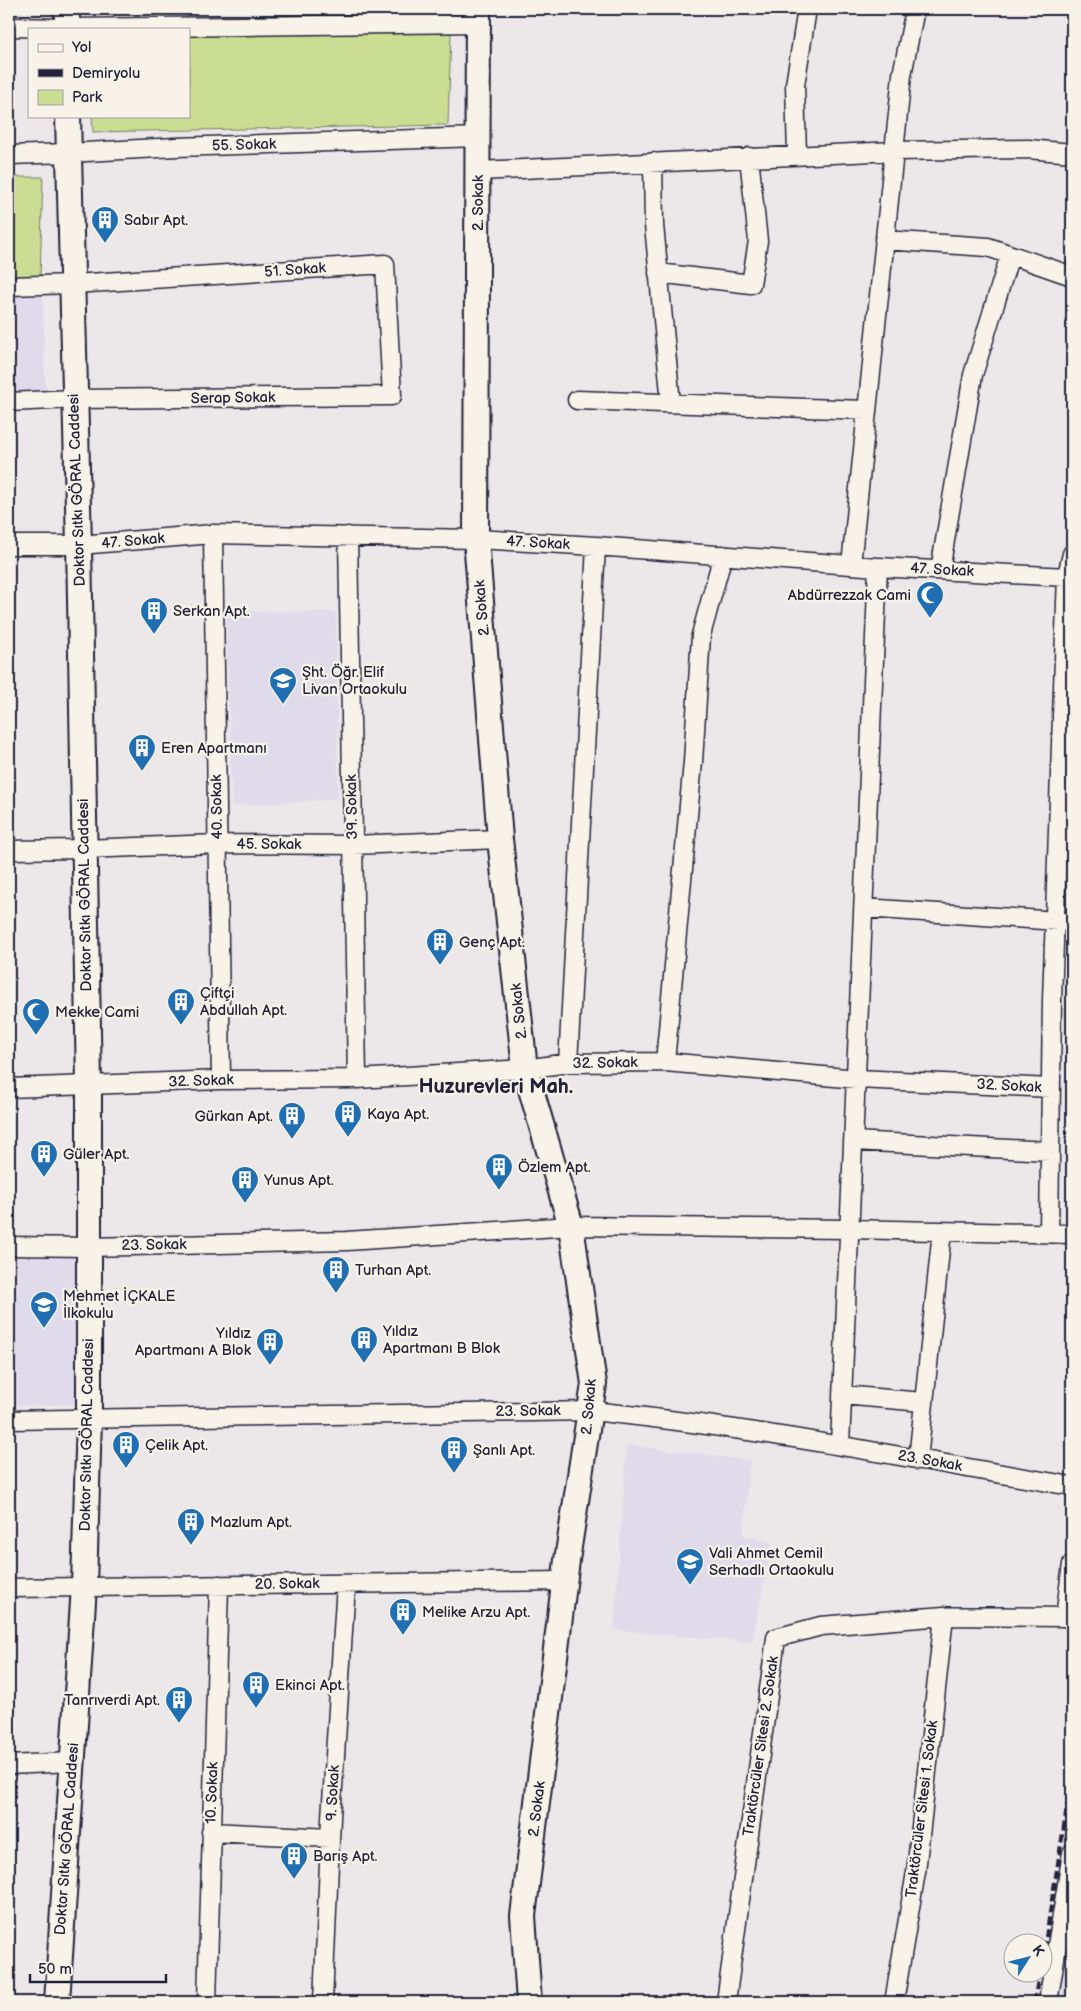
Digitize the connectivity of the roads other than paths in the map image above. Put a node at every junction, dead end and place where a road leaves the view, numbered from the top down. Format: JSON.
{"nodes":[{"id":1,"x":807,"y":9,"type":"edge"},
{"id":2,"x":915,"y":9,"type":"edge"},
{"id":3,"x":478,"y":16,"type":"edge"},
{"id":4,"x":67,"y":22,"type":"edge"},
{"id":5,"x":9,"y":27,"type":"edge"},
{"id":6,"x":68,"y":118,"type":"edge"},
{"id":7,"x":479,"y":137,"type":"junction"},
{"id":8,"x":894,"y":151,"type":"junction"},
{"id":9,"x":68,"y":153,"type":"junction"},
{"id":10,"x":1072,"y":153,"type":"edge"},
{"id":11,"x":9,"y":155,"type":"edge"},
{"id":12,"x":797,"y":155,"type":"junction"},
{"id":13,"x":749,"y":157,"type":"junction"},
{"id":14,"x":653,"y":162,"type":"junction"},
{"id":15,"x":478,"y":171,"type":"junction"},
{"id":16,"x":884,"y":240,"type":"junction"},
{"id":17,"x":1010,"y":255,"type":"junction"},
{"id":18,"x":658,"y":273,"type":"junction"},
{"id":19,"x":1072,"y":276,"type":"edge"},
{"id":20,"x":73,"y":284,"type":"junction"},
{"id":21,"x":9,"y":286,"type":"edge"},
{"id":22,"x":392,"y":396,"type":"joint"},
{"id":23,"x":74,"y":399,"type":"junction"},
{"id":24,"x":577,"y":400,"type":"dead end"},
{"id":25,"x":9,"y":402,"type":"edge"},
{"id":26,"x":670,"y":403,"type":"junction"},
{"id":27,"x":866,"y":410,"type":"junction"},
{"id":28,"x":213,"y":534,"type":"junction"},
{"id":29,"x":348,"y":536,"type":"junction"},
{"id":30,"x":476,"y":539,"type":"junction"},
{"id":31,"x":9,"y":545,"type":"edge"},
{"id":32,"x":79,"y":545,"type":"junction"},
{"id":33,"x":596,"y":546,"type":"junction"},
{"id":34,"x":1072,"y":554,"type":"edge"},
{"id":35,"x":723,"y":555,"type":"junction"},
{"id":36,"x":851,"y":564,"type":"junction"},
{"id":37,"x":878,"y":567,"type":"junction"},
{"id":38,"x":940,"y":570,"type":"junction"},
{"id":39,"x":1068,"y":576,"type":"edge"},
{"id":40,"x":500,"y":838,"type":"junction"},
{"id":41,"x":217,"y":844,"type":"junction"},
{"id":42,"x":353,"y":845,"type":"junction"},
{"id":43,"x":84,"y":849,"type":"junction"},
{"id":44,"x":9,"y":850,"type":"edge"},
{"id":45,"x":864,"y":908,"type":"junction"},
{"id":46,"x":1055,"y":921,"type":"junction"},
{"id":47,"x":1072,"y":922,"type":"edge"},
{"id":48,"x":665,"y":1062,"type":"junction"},
{"id":49,"x":568,"y":1063,"type":"junction"},
{"id":50,"x":525,"y":1069,"type":"junction"},
{"id":51,"x":357,"y":1078,"type":"junction"},
{"id":52,"x":857,"y":1079,"type":"junction"},
{"id":53,"x":220,"y":1080,"type":"junction"},
{"id":54,"x":89,"y":1085,"type":"junction"},
{"id":55,"x":9,"y":1088,"type":"edge"},
{"id":56,"x":1051,"y":1088,"type":"junction"},
{"id":57,"x":853,"y":1142,"type":"junction"},
{"id":58,"x":1050,"y":1151,"type":"junction"},
{"id":59,"x":571,"y":1226,"type":"junction"},
{"id":60,"x":849,"y":1229,"type":"junction"},
{"id":61,"x":942,"y":1231,"type":"junction"},
{"id":62,"x":1049,"y":1233,"type":"junction"},
{"id":63,"x":1072,"y":1234,"type":"edge"},
{"id":64,"x":9,"y":1246,"type":"edge"},
{"id":65,"x":88,"y":1246,"type":"junction"},
{"id":66,"x":842,"y":1395,"type":"junction"},
{"id":67,"x":923,"y":1402,"type":"junction"},
{"id":68,"x":591,"y":1410,"type":"junction"},
{"id":69,"x":89,"y":1418,"type":"junction"},
{"id":70,"x":9,"y":1420,"type":"edge"},
{"id":71,"x":840,"y":1445,"type":"junction"},
{"id":72,"x":918,"y":1460,"type":"junction"},
{"id":73,"x":1072,"y":1486,"type":"edge"},
{"id":74,"x":1072,"y":1564,"type":"edge"},
{"id":75,"x":565,"y":1581,"type":"junction"},
{"id":76,"x":346,"y":1584,"type":"junction"},
{"id":77,"x":219,"y":1585,"type":"junction"},
{"id":78,"x":84,"y":1586,"type":"junction"},
{"id":79,"x":9,"y":1588,"type":"edge"},
{"id":80,"x":944,"y":1616,"type":"junction"},
{"id":81,"x":1068,"y":1618,"type":"edge"},
{"id":82,"x":72,"y":1762,"type":"junction"},
{"id":83,"x":9,"y":1765,"type":"edge"},
{"id":84,"x":211,"y":1832,"type":"junction"},
{"id":85,"x":330,"y":1838,"type":"junction"},
{"id":86,"x":1072,"y":1854,"type":"edge"},
{"id":87,"x":1065,"y":1939,"type":"edge"},
{"id":88,"x":56,"y":2002,"type":"edge"},
{"id":89,"x":207,"y":2002,"type":"edge"},
{"id":90,"x":323,"y":2002,"type":"edge"},
{"id":91,"x":529,"y":2002,"type":"edge"},
{"id":92,"x":726,"y":2002,"type":"edge"},
{"id":93,"x":894,"y":2002,"type":"edge"},
{"id":94,"x":1048,"y":2002,"type":"edge"}],
"edges":[{"from":1,"to":12,"type":"street"},
{"from":2,"to":8,"type":"street"},
{"from":3,"to":4,"type":"street"},
{"from":3,"to":7,"type":"street","name":"2. Sokak"},
{"from":4,"to":5,"type":"street"},
{"from":6,"to":9,"type":"street","name":"Doktor Sıtkı GÖRAL Caddesi"},
{"from":7,"to":9,"type":"street","name":"55. Sokak"},
{"from":7,"to":15,"type":"street","name":"2. Sokak"},
{"from":8,"to":10,"type":"street"},
{"from":8,"to":12,"type":"street"},
{"from":8,"to":16,"type":"street"},
{"from":9,"to":11,"type":"street","name":"55. Sokak"},
{"from":9,"to":20,"type":"street","name":"Doktor Sıtkı GÖRAL Caddesi"},
{"from":12,"to":13,"type":"street"},
{"from":13,"to":14,"type":"street"},
{"from":13,"to":18,"type":"street"},
{"from":14,"to":15,"type":"street"},
{"from":14,"to":18,"type":"street"},
{"from":15,"to":30,"type":"street","name":"2. Sokak"},
{"from":16,"to":17,"type":"street"},
{"from":16,"to":27,"type":"street"},
{"from":17,"to":19,"type":"street"},
{"from":17,"to":38,"type":"street"},
{"from":18,"to":26,"type":"street"},
{"from":20,"to":21,"type":"street"},
{"from":20,"to":22,"type":"street","name":"51. Sokak"},
{"from":20,"to":23,"type":"street","name":"Doktor Sıtkı GÖRAL Caddesi"},
{"from":22,"to":23,"type":"street","name":"Serap Sokak"},
{"from":23,"to":25,"type":"street","name":"Serap Sokak"},
{"from":23,"to":32,"type":"street","name":"Doktor Sıtkı GÖRAL Caddesi"},
{"from":24,"to":26,"type":"street"},
{"from":26,"to":27,"type":"street"},
{"from":27,"to":36,"type":"street"},
{"from":28,"to":29,"type":"street","name":"47. Sokak"},
{"from":28,"to":32,"type":"street","name":"47. Sokak"},
{"from":28,"to":41,"type":"street","name":"40. Sokak"},
{"from":29,"to":30,"type":"street","name":"47. Sokak"},
{"from":29,"to":42,"type":"street","name":"39. Sokak"},
{"from":30,"to":33,"type":"street","name":"47. Sokak"},
{"from":30,"to":40,"type":"street","name":"2. Sokak"},
{"from":31,"to":32,"type":"street","name":"47. Sokak"},
{"from":32,"to":43,"type":"street","name":"Doktor Sıtkı GÖRAL Caddesi"},
{"from":33,"to":35,"type":"street","name":"47. Sokak"},
{"from":33,"to":49,"type":"street"},
{"from":34,"to":39,"type":"street"},
{"from":35,"to":36,"type":"street","name":"47. Sokak"},
{"from":35,"to":48,"type":"street"},
{"from":36,"to":37,"type":"street","name":"47. Sokak"},
{"from":37,"to":38,"type":"street","name":"47. Sokak"},
{"from":37,"to":45,"type":"street"},
{"from":38,"to":39,"type":"street","name":"47. Sokak"},
{"from":39,"to":46,"type":"street"},
{"from":40,"to":42,"type":"street","name":"45. Sokak"},
{"from":40,"to":50,"type":"street","name":"2. Sokak"},
{"from":41,"to":42,"type":"street","name":"45. Sokak"},
{"from":41,"to":43,"type":"street","name":"45. Sokak"},
{"from":41,"to":53,"type":"street","name":"40. Sokak"},
{"from":42,"to":51,"type":"street","name":"39. Sokak"},
{"from":43,"to":44,"type":"street","name":"45. Sokak"},
{"from":43,"to":54,"type":"street","name":"Doktor Sıtkı GÖRAL Caddesi"},
{"from":45,"to":46,"type":"street"},
{"from":45,"to":52,"type":"street"},
{"from":46,"to":47,"type":"street"},
{"from":46,"to":56,"type":"street"},
{"from":48,"to":49,"type":"street","name":"32. Sokak"},
{"from":48,"to":52,"type":"street","name":"32. Sokak"},
{"from":49,"to":50,"type":"street","name":"32. Sokak"},
{"from":50,"to":51,"type":"street","name":"32. Sokak"},
{"from":50,"to":59,"type":"street","name":"2. Sokak"},
{"from":51,"to":53,"type":"street","name":"32. Sokak"},
{"from":52,"to":56,"type":"street","name":"32. Sokak"},
{"from":52,"to":57,"type":"street"},
{"from":53,"to":54,"type":"street","name":"32. Sokak"},
{"from":54,"to":55,"type":"street","name":"32. Sokak"},
{"from":54,"to":65,"type":"street","name":"Doktor Sıtkı GÖRAL Caddesi"},
{"from":56,"to":58,"type":"street"},
{"from":57,"to":58,"type":"street"},
{"from":57,"to":60,"type":"street"},
{"from":58,"to":62,"type":"street"},
{"from":59,"to":60,"type":"street","name":"23. Sokak"},
{"from":59,"to":65,"type":"street","name":"23. Sokak"},
{"from":59,"to":68,"type":"street","name":"2. Sokak"},
{"from":60,"to":61,"type":"street","name":"23. Sokak"},
{"from":60,"to":66,"type":"street"},
{"from":61,"to":62,"type":"street","name":"23. Sokak"},
{"from":61,"to":67,"type":"street"},
{"from":62,"to":63,"type":"street","name":"23. Sokak"},
{"from":64,"to":65,"type":"street","name":"23. Sokak"},
{"from":65,"to":69,"type":"street","name":"Doktor Sıtkı GÖRAL Caddesi"},
{"from":66,"to":67,"type":"street"},
{"from":66,"to":71,"type":"street"},
{"from":67,"to":72,"type":"street"},
{"from":68,"to":69,"type":"street","name":"23. Sokak"},
{"from":68,"to":71,"type":"street","name":"23. Sokak"},
{"from":68,"to":75,"type":"street","name":"2. Sokak"},
{"from":69,"to":70,"type":"street","name":"23. Sokak"},
{"from":69,"to":78,"type":"street","name":"Doktor Sıtkı GÖRAL Caddesi"},
{"from":71,"to":72,"type":"street","name":"23. Sokak"},
{"from":72,"to":73,"type":"street","name":"23. Sokak"},
{"from":74,"to":81,"type":"street"},
{"from":75,"to":76,"type":"street","name":"20. Sokak"},
{"from":75,"to":91,"type":"street","name":"2. Sokak"},
{"from":76,"to":77,"type":"street","name":"20. Sokak"},
{"from":76,"to":85,"type":"street","name":"9. Sokak"},
{"from":77,"to":78,"type":"street","name":"20. Sokak"},
{"from":77,"to":84,"type":"street","name":"10. Sokak"},
{"from":78,"to":79,"type":"street","name":"20. Sokak"},
{"from":78,"to":82,"type":"street","name":"Doktor Sıtkı GÖRAL Caddesi"},
{"from":80,"to":81,"type":"street","name":"Traktörcüler Sitesi 2. Sokak"},
{"from":80,"to":92,"type":"street","name":"Traktörcüler Sitesi 2. Sokak"},
{"from":80,"to":93,"type":"street","name":"Traktörcüler Sitesi 1. Sokak"},
{"from":82,"to":83,"type":"street"},
{"from":82,"to":88,"type":"street","name":"Doktor Sıtkı GÖRAL Caddesi"},
{"from":84,"to":85,"type":"street"},
{"from":84,"to":89,"type":"street","name":"10. Sokak"},
{"from":85,"to":90,"type":"street","name":"9. Sokak"},
{"from":86,"to":87,"type":"street"},
{"from":87,"to":94,"type":"street"}]}
